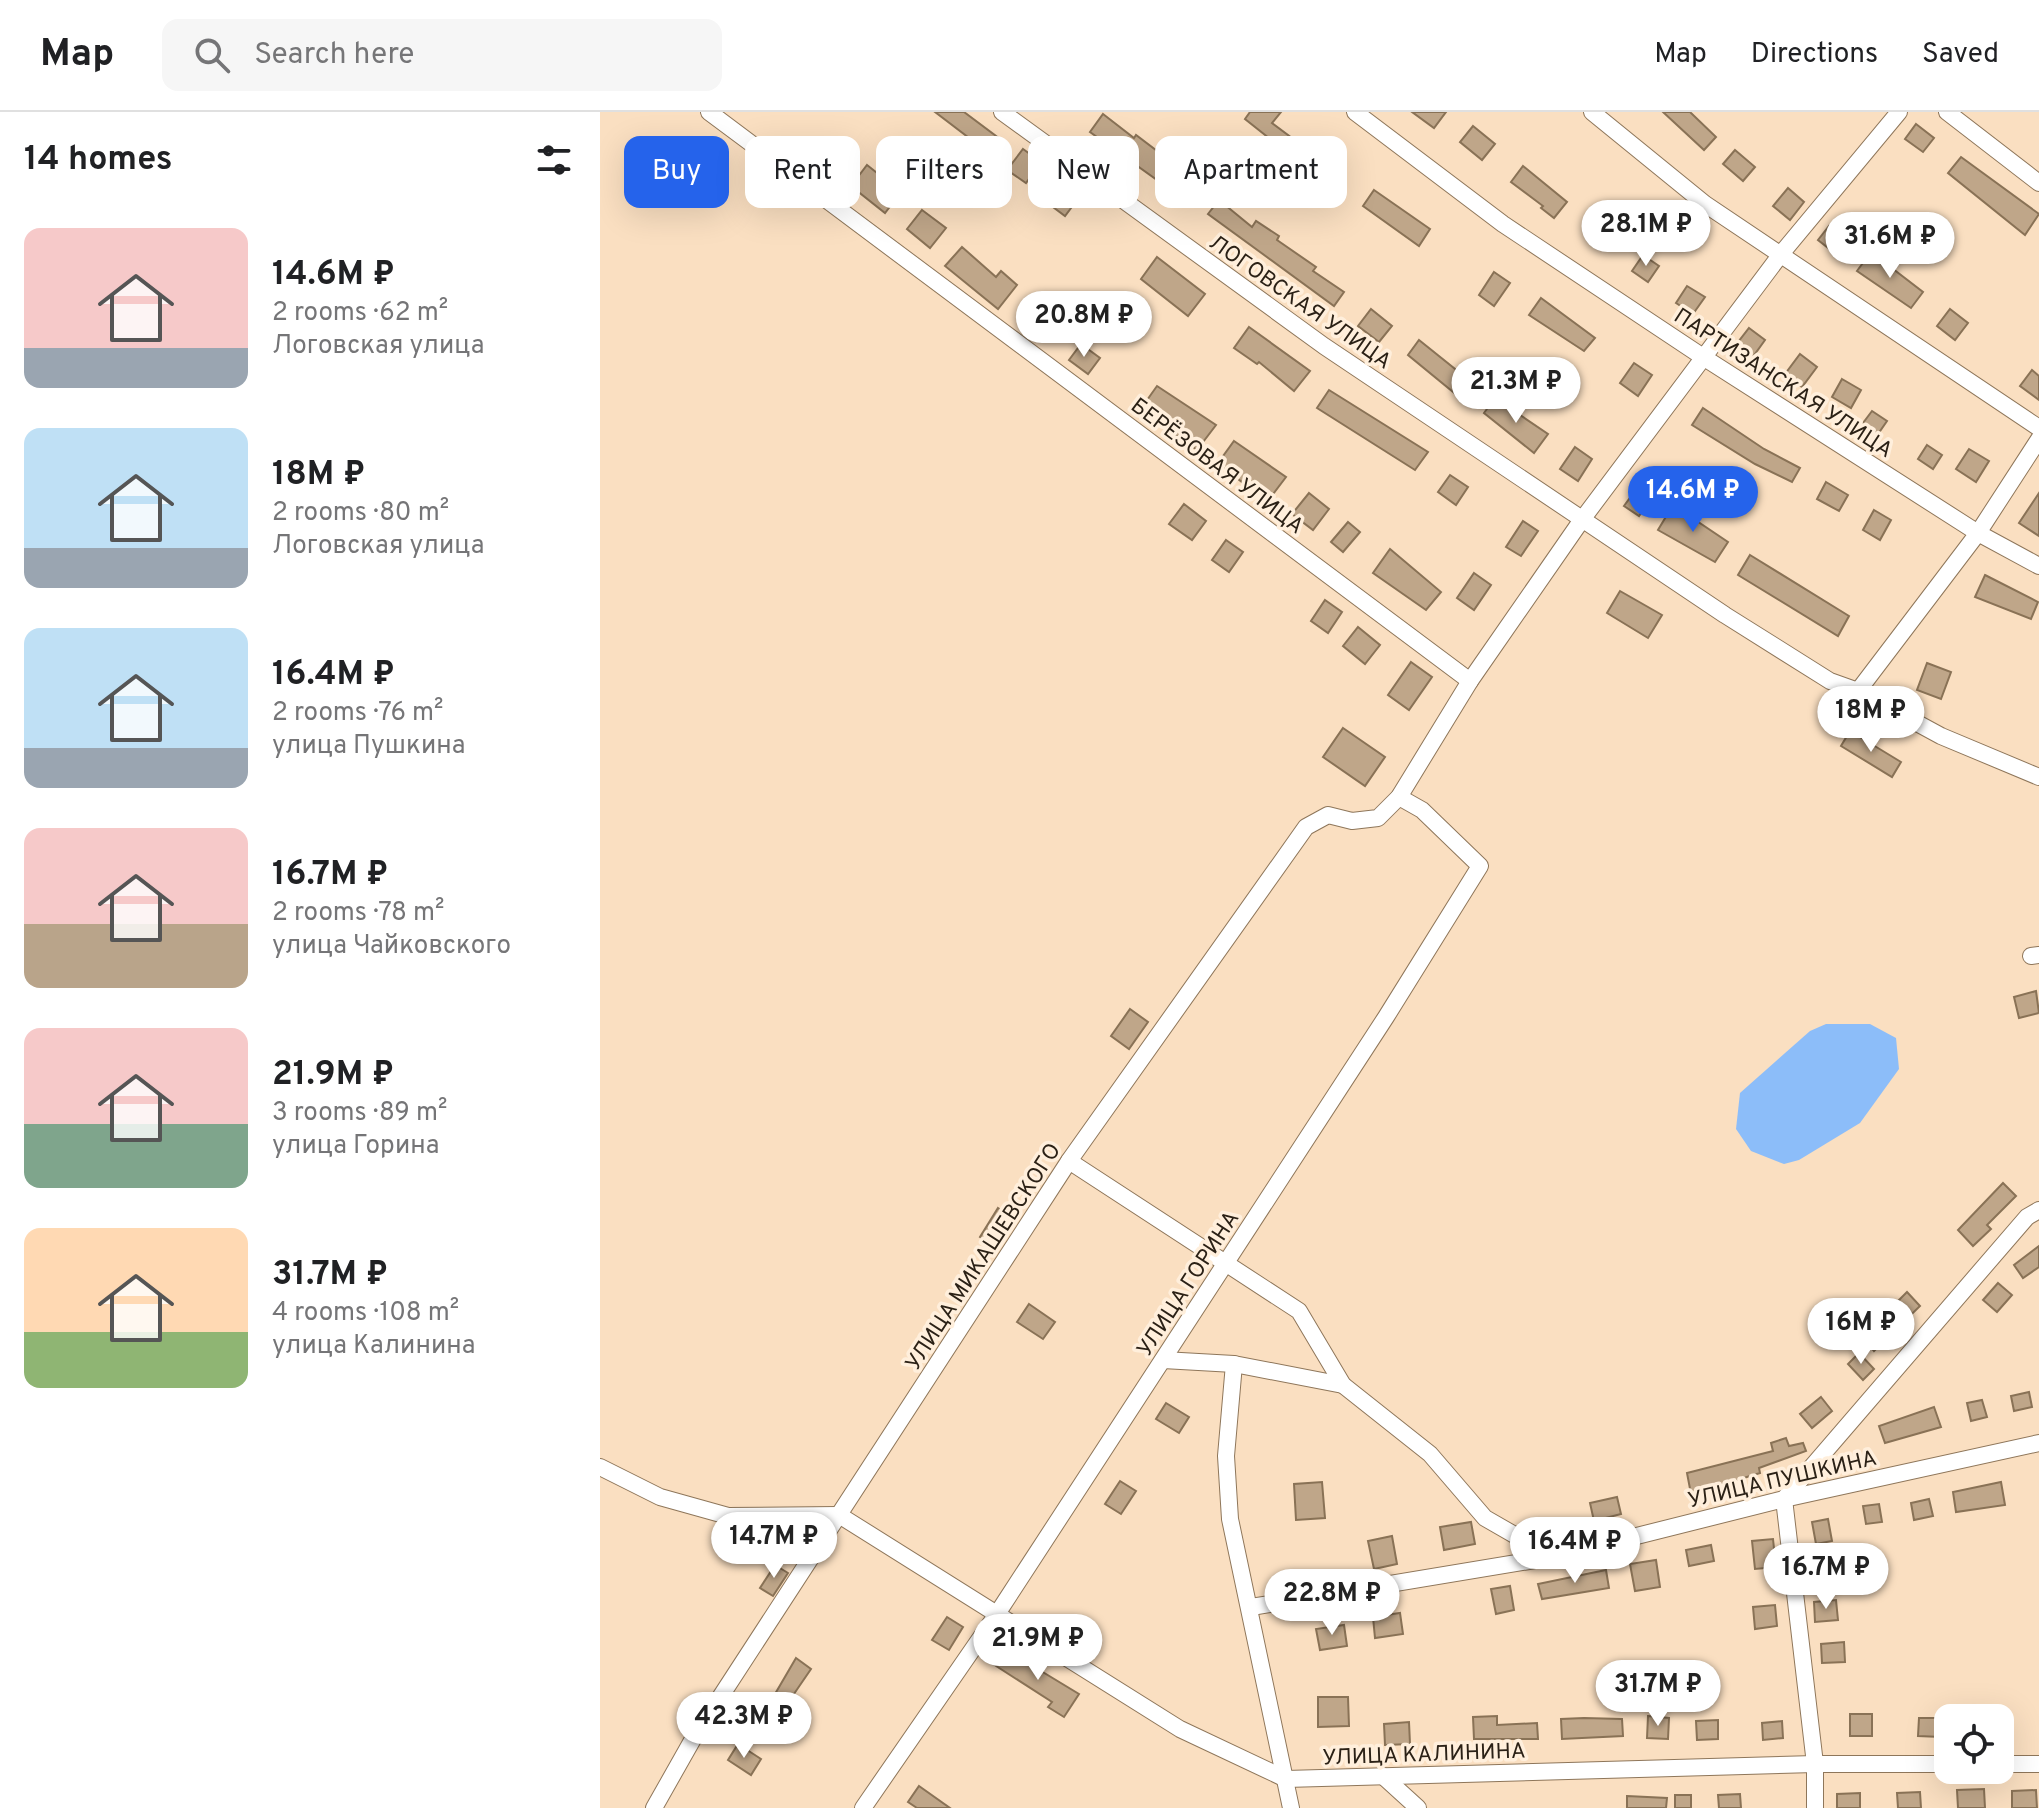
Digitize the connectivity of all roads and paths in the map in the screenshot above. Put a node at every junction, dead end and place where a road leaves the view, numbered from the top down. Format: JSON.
{"nodes":[{"id":1,"x":709,"y":112,"type":"edge"},
{"id":2,"x":1002,"y":112,"type":"edge"},
{"id":3,"x":1355,"y":112,"type":"edge"},
{"id":4,"x":1592,"y":112,"type":"edge"},
{"id":5,"x":1899,"y":112,"type":"edge"},
{"id":6,"x":1947,"y":112,"type":"edge"},
{"id":7,"x":2039,"y":183,"type":"edge"},
{"id":8,"x":1781,"y":254,"type":"junction"},
{"id":9,"x":1703,"y":357,"type":"junction"},
{"id":10,"x":2039,"y":428,"type":"edge"},
{"id":11,"x":2039,"y":439,"type":"edge"},
{"id":12,"x":1581,"y":521,"type":"junction"},
{"id":13,"x":1978,"y":533,"type":"junction"},
{"id":14,"x":2039,"y":566,"type":"edge"},
{"id":15,"x":1470,"y":681,"type":"junction"},
{"id":16,"x":1858,"y":691,"type":"junction"},
{"id":17,"x":2039,"y":777,"type":"edge"},
{"id":18,"x":1399,"y":797,"type":"junction"},
{"id":19,"x":1069,"y":1161,"type":"junction"},
{"id":20,"x":2039,"y":1210,"type":"edge"},
{"id":21,"x":1226,"y":1263,"type":"junction"},
{"id":22,"x":1163,"y":1360,"type":"junction"},
{"id":23,"x":1234,"y":1364,"type":"junction"},
{"id":24,"x":1343,"y":1385,"type":"junction"},
{"id":25,"x":2039,"y":1443,"type":"edge"},
{"id":26,"x":600,"y":1467,"type":"edge"},
{"id":27,"x":1784,"y":1499,"type":"junction"},
{"id":28,"x":839,"y":1515,"type":"junction"},
{"id":29,"x":1553,"y":1557,"type":"junction"},
{"id":30,"x":1251,"y":1607,"type":"junction"},
{"id":31,"x":997,"y":1614,"type":"junction"},
{"id":32,"x":1815,"y":1764,"type":"junction"},
{"id":33,"x":1934,"y":1764,"type":"edge"},
{"id":34,"x":2014,"y":1764,"type":"edge"},
{"id":35,"x":2039,"y":1764,"type":"edge"},
{"id":36,"x":1383,"y":1776,"type":"junction"},
{"id":37,"x":1286,"y":1779,"type":"junction"},
{"id":38,"x":654,"y":1808,"type":"edge"},
{"id":39,"x":863,"y":1808,"type":"edge"},
{"id":40,"x":1291,"y":1808,"type":"edge"},
{"id":41,"x":1418,"y":1808,"type":"edge"},
{"id":42,"x":1815,"y":1808,"type":"edge"}],
"edges":[{"from":1,"to":15,"type":"street","name":"БЕРЁЗОВАЯ УЛИЦА"},
{"from":2,"to":12,"type":"street","name":"ЛОГОВСКАЯ УЛИЦА"},
{"from":3,"to":9,"type":"street","name":"ПАРТИЗАНСКАЯ УЛИЦА"},
{"from":4,"to":8,"type":"street"},
{"from":5,"to":8,"type":"street"},
{"from":6,"to":7,"type":"street"},
{"from":8,"to":9,"type":"street"},
{"from":8,"to":10,"type":"street"},
{"from":9,"to":12,"type":"street"},
{"from":9,"to":13,"type":"street","name":"ПАРТИЗАНСКАЯ УЛИЦА"},
{"from":11,"to":13,"type":"street"},
{"from":12,"to":15,"type":"street"},
{"from":12,"to":16,"type":"street","name":"ЛОГОВСКАЯ УЛИЦА"},
{"from":13,"to":14,"type":"street","name":"ПАРТИЗАНСКАЯ УЛИЦА"},
{"from":13,"to":16,"type":"street"},
{"from":15,"to":18,"type":"street"},
{"from":16,"to":17,"type":"street","name":"ЛОГОВСКАЯ УЛИЦА"},
{"from":18,"to":19,"type":"street","name":"УЛИЦА МИКАШЕВСКОГО"},
{"from":18,"to":21,"type":"street","name":"УЛИЦА ГОРИНА"},
{"from":19,"to":21,"type":"street"},
{"from":19,"to":28,"type":"street","name":"УЛИЦА МИКАШЕВСКОГО"},
{"from":20,"to":27,"type":"street"},
{"from":21,"to":22,"type":"street","name":"УЛИЦА ГОРИНА"},
{"from":21,"to":24,"type":"street"},
{"from":22,"to":23,"type":"street"},
{"from":22,"to":31,"type":"street","name":"УЛИЦА ГОРИНА"},
{"from":23,"to":24,"type":"street"},
{"from":23,"to":30,"type":"street"},
{"from":24,"to":29,"type":"street"},
{"from":25,"to":27,"type":"street","name":"УЛИЦА ПУШКИНА"},
{"from":26,"to":28,"type":"street"},
{"from":27,"to":29,"type":"street","name":"УЛИЦА ПУШКИНА"},
{"from":27,"to":32,"type":"street"},
{"from":28,"to":31,"type":"street"},
{"from":28,"to":38,"type":"street","name":"УЛИЦА МИКАШЕВСКОГО"},
{"from":29,"to":30,"type":"street","name":"УЛИЦА ПУШКИНА"},
{"from":30,"to":37,"type":"street"},
{"from":31,"to":37,"type":"street"},
{"from":31,"to":39,"type":"street","name":"УЛИЦА ГОРИНА"},
{"from":32,"to":33,"type":"street","name":"УЛИЦА КАЛИНИНА"},
{"from":32,"to":36,"type":"street","name":"УЛИЦА КАЛИНИНА"},
{"from":32,"to":42,"type":"street"},
{"from":34,"to":35,"type":"street"},
{"from":36,"to":37,"type":"street","name":"УЛИЦА КАЛИНИНА"},
{"from":36,"to":41,"type":"street"},
{"from":37,"to":40,"type":"street"}]}
